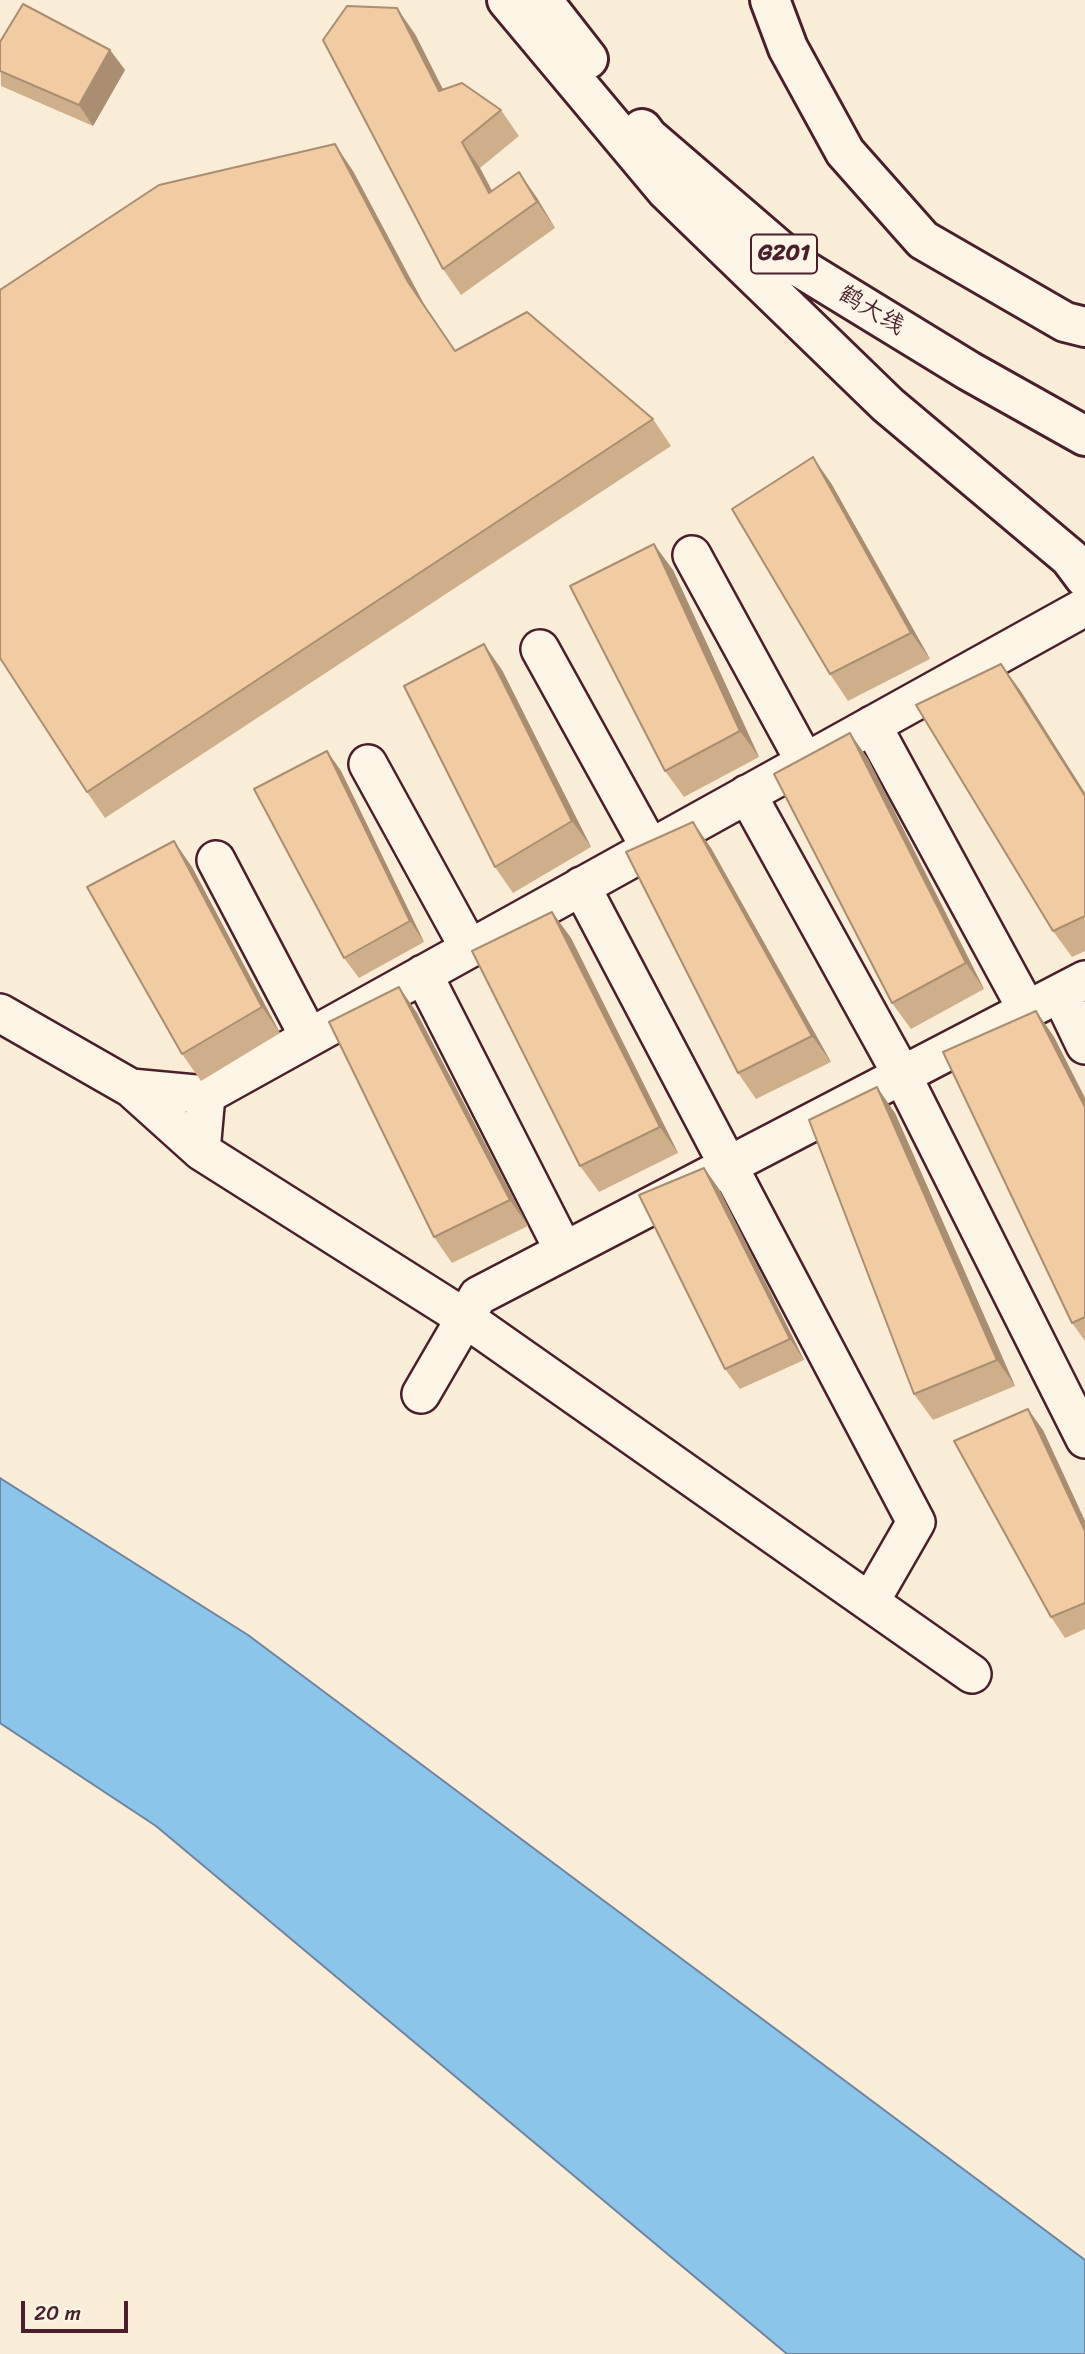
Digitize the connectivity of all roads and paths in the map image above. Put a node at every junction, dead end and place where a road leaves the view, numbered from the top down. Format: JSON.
{"nodes":[{"id":1,"x":507,"y":0,"type":"edge"},
{"id":2,"x":542,"y":0,"type":"edge"},
{"id":3,"x":770,"y":0,"type":"edge"},
{"id":4,"x":1085,"y":327,"type":"edge"},
{"id":5,"x":1085,"y":436,"type":"edge"},
{"id":6,"x":692,"y":555,"type":"dead end"},
{"id":7,"x":1085,"y":578,"type":"edge"},
{"id":8,"x":1085,"y":607,"type":"edge"},
{"id":9,"x":540,"y":649,"type":"dead end"},
{"id":10,"x":872,"y":725,"type":"junction"},
{"id":11,"x":805,"y":762,"type":"junction"},
{"id":12,"x":368,"y":764,"type":"dead end"},
{"id":13,"x":747,"y":794,"type":"junction"},
{"id":14,"x":650,"y":848,"type":"junction"},
{"id":15,"x":216,"y":860,"type":"dead end"},
{"id":16,"x":581,"y":886,"type":"junction"},
{"id":17,"x":469,"y":948,"type":"junction"},
{"id":18,"x":423,"y":974,"type":"junction"},
{"id":19,"x":1072,"y":986,"type":"edge"},
{"id":20,"x":1027,"y":1010,"type":"junction"},
{"id":21,"x":0,"y":1013,"type":"edge"},
{"id":22,"x":309,"y":1037,"type":"junction"},
{"id":23,"x":1085,"y":1045,"type":"edge"},
{"id":24,"x":902,"y":1075,"type":"junction"},
{"id":25,"x":131,"y":1088,"type":"junction"},
{"id":26,"x":206,"y":1094,"type":"junction"},
{"id":27,"x":201,"y":1151,"type":"junction"},
{"id":28,"x":729,"y":1165,"type":"junction"},
{"id":29,"x":564,"y":1251,"type":"junction"},
{"id":30,"x":465,"y":1318,"type":"junction"},
{"id":31,"x":421,"y":1394,"type":"dead end"},
{"id":32,"x":1085,"y":1439,"type":"edge"},
{"id":33,"x":870,"y":1602,"type":"junction"},
{"id":34,"x":972,"y":1674,"type":"dead end"}],
"edges":[{"from":1,"to":7,"type":"highway"},
{"from":2,"to":5,"type":"highway","name":"鹤大线","number":"G201"},
{"from":3,"to":4,"type":"highway"},
{"from":6,"to":11,"type":"street"},
{"from":8,"to":10,"type":"street"},
{"from":9,"to":14,"type":"street"},
{"from":10,"to":11,"type":"street"},
{"from":10,"to":20,"type":"street"},
{"from":11,"to":13,"type":"street"},
{"from":12,"to":17,"type":"street"},
{"from":13,"to":14,"type":"street"},
{"from":13,"to":24,"type":"street"},
{"from":14,"to":16,"type":"street"},
{"from":15,"to":22,"type":"street"},
{"from":16,"to":17,"type":"street"},
{"from":16,"to":28,"type":"street"},
{"from":17,"to":18,"type":"street"},
{"from":18,"to":22,"type":"street"},
{"from":18,"to":29,"type":"street"},
{"from":19,"to":20,"type":"street"},
{"from":19,"to":23,"type":"street"},
{"from":20,"to":24,"type":"street"},
{"from":21,"to":25,"type":"street"},
{"from":22,"to":26,"type":"street"},
{"from":24,"to":28,"type":"street"},
{"from":24,"to":32,"type":"street"},
{"from":25,"to":26,"type":"street"},
{"from":25,"to":27,"type":"street"},
{"from":26,"to":27,"type":"street"},
{"from":27,"to":30,"type":"street"},
{"from":28,"to":29,"type":"street"},
{"from":28,"to":33,"type":"street"},
{"from":29,"to":30,"type":"street"},
{"from":30,"to":31,"type":"street"},
{"from":30,"to":33,"type":"street"},
{"from":33,"to":34,"type":"street"}]}
